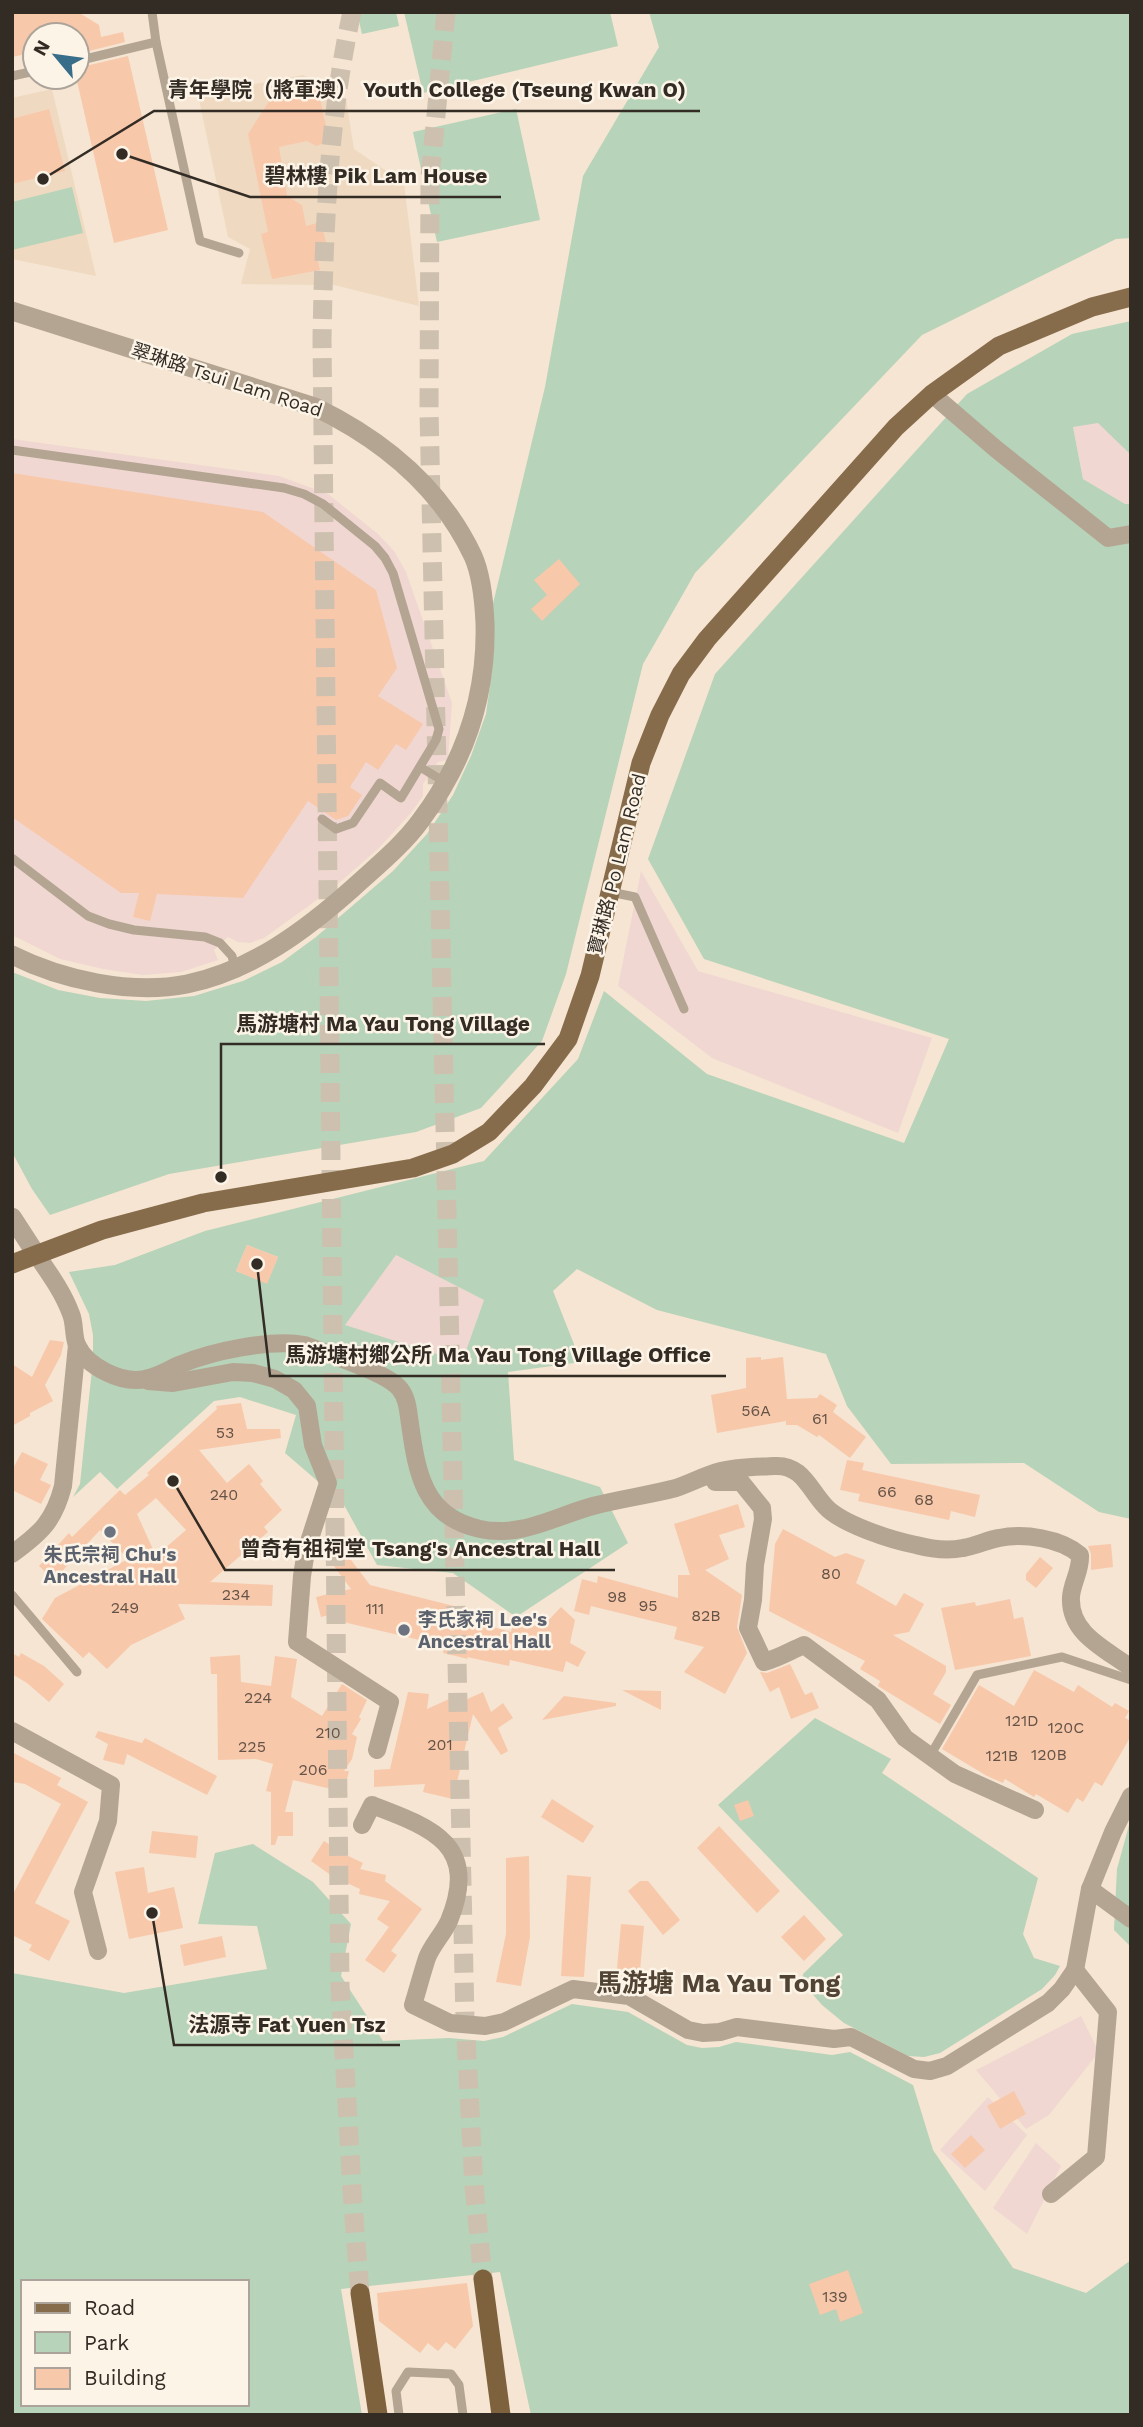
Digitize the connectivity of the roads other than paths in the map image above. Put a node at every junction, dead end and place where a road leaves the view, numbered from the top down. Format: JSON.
{"nodes":[{"id":1,"x":152,"y":12,"type":"edge"},
{"id":2,"x":156,"y":42,"type":"junction"},
{"id":3,"x":91,"y":58,"type":"edge"},
{"id":4,"x":239,"y":253,"type":"dead end"},
{"id":5,"x":1131,"y":297,"type":"edge"},
{"id":6,"x":12,"y":311,"type":"edge"},
{"id":7,"x":932,"y":394,"type":"junction"},
{"id":8,"x":12,"y":450,"type":"edge"},
{"id":9,"x":1131,"y":534,"type":"edge"},
{"id":10,"x":420,"y":767,"type":"junction"},
{"id":11,"x":446,"y":783,"type":"junction"},
{"id":12,"x":323,"y":820,"type":"dead end"},
{"id":13,"x":12,"y":858,"type":"edge"},
{"id":14,"x":610,"y":892,"type":"junction"},
{"id":15,"x":12,"y":955,"type":"edge"},
{"id":16,"x":236,"y":968,"type":"junction"},
{"id":17,"x":684,"y":1009,"type":"dead end"},
{"id":18,"x":12,"y":1217,"type":"edge"},
{"id":19,"x":36,"y":1254,"type":"junction"},
{"id":20,"x":12,"y":1264,"type":"edge"},
{"id":21,"x":77,"y":1345,"type":"junction"},
{"id":22,"x":142,"y":1380,"type":"junction"},
{"id":23,"x":677,"y":1488,"type":"junction"},
{"id":24,"x":12,"y":1554,"type":"edge"},
{"id":25,"x":12,"y":1595,"type":"edge"},
{"id":26,"x":1131,"y":1668,"type":"edge"},
{"id":27,"x":77,"y":1672,"type":"dead end"},
{"id":28,"x":1131,"y":1680,"type":"edge"},
{"id":29,"x":12,"y":1731,"type":"edge"},
{"id":30,"x":377,"y":1750,"type":"dead end"},
{"id":31,"x":930,"y":1756,"type":"junction"},
{"id":32,"x":1131,"y":1796,"type":"edge"},
{"id":33,"x":1035,"y":1810,"type":"dead end"},
{"id":34,"x":362,"y":1825,"type":"dead end"},
{"id":35,"x":1090,"y":1889,"type":"junction"},
{"id":36,"x":1131,"y":1919,"type":"edge"},
{"id":37,"x":99,"y":1951,"type":"dead end"},
{"id":38,"x":1074,"y":1970,"type":"junction"},
{"id":39,"x":1051,"y":2194,"type":"dead end"},
{"id":40,"x":483,"y":2279,"type":"tunnel mouth"},
{"id":41,"x":360,"y":2293,"type":"tunnel mouth"},
{"id":42,"x":378,"y":2415,"type":"edge"},
{"id":43,"x":399,"y":2415,"type":"edge"},
{"id":44,"x":463,"y":2415,"type":"edge"},
{"id":45,"x":501,"y":2415,"type":"edge"}],
"edges":[{"from":1,"to":2,"type":"lane"},
{"from":2,"to":3,"type":"lane"},
{"from":2,"to":4,"type":"lane"},
{"from":5,"to":7,"type":"main road","name":"寶琳路 Po Lam Road"},
{"from":6,"to":11,"type":"street","name":"翠琳路 Tsui Lam Road"},
{"from":7,"to":9,"type":"street"},
{"from":7,"to":14,"type":"main road","name":"寶琳路 Po Lam Road"},
{"from":8,"to":10,"type":"lane"},
{"from":10,"to":11,"type":"lane"},
{"from":10,"to":12,"type":"lane"},
{"from":11,"to":16,"type":"street","name":"翠琳路 Tsui Lam Road"},
{"from":13,"to":16,"type":"lane"},
{"from":14,"to":17,"type":"lane"},
{"from":14,"to":19,"type":"main road","name":"寶琳路 Po Lam Road"},
{"from":15,"to":16,"type":"street","name":"翠琳路 Tsui Lam Road"},
{"from":18,"to":19,"type":"street"},
{"from":19,"to":20,"type":"main road","name":"寶琳路 Po Lam Road"},
{"from":19,"to":21,"type":"street"},
{"from":21,"to":22,"type":"street"},
{"from":21,"to":24,"type":"street"},
{"from":22,"to":23,"type":"street"},
{"from":22,"to":30,"type":"street"},
{"from":23,"to":26,"type":"street"},
{"from":23,"to":31,"type":"street"},
{"from":25,"to":27,"type":"lane"},
{"from":28,"to":31,"type":"lane"},
{"from":29,"to":37,"type":"street"},
{"from":31,"to":33,"type":"street"},
{"from":32,"to":35,"type":"street"},
{"from":34,"to":38,"type":"street"},
{"from":35,"to":36,"type":"street"},
{"from":35,"to":38,"type":"street"},
{"from":38,"to":39,"type":"street"},
{"from":40,"to":45,"type":"highway"},
{"from":41,"to":42,"type":"highway"},
{"from":43,"to":44,"type":"lane"}]}
